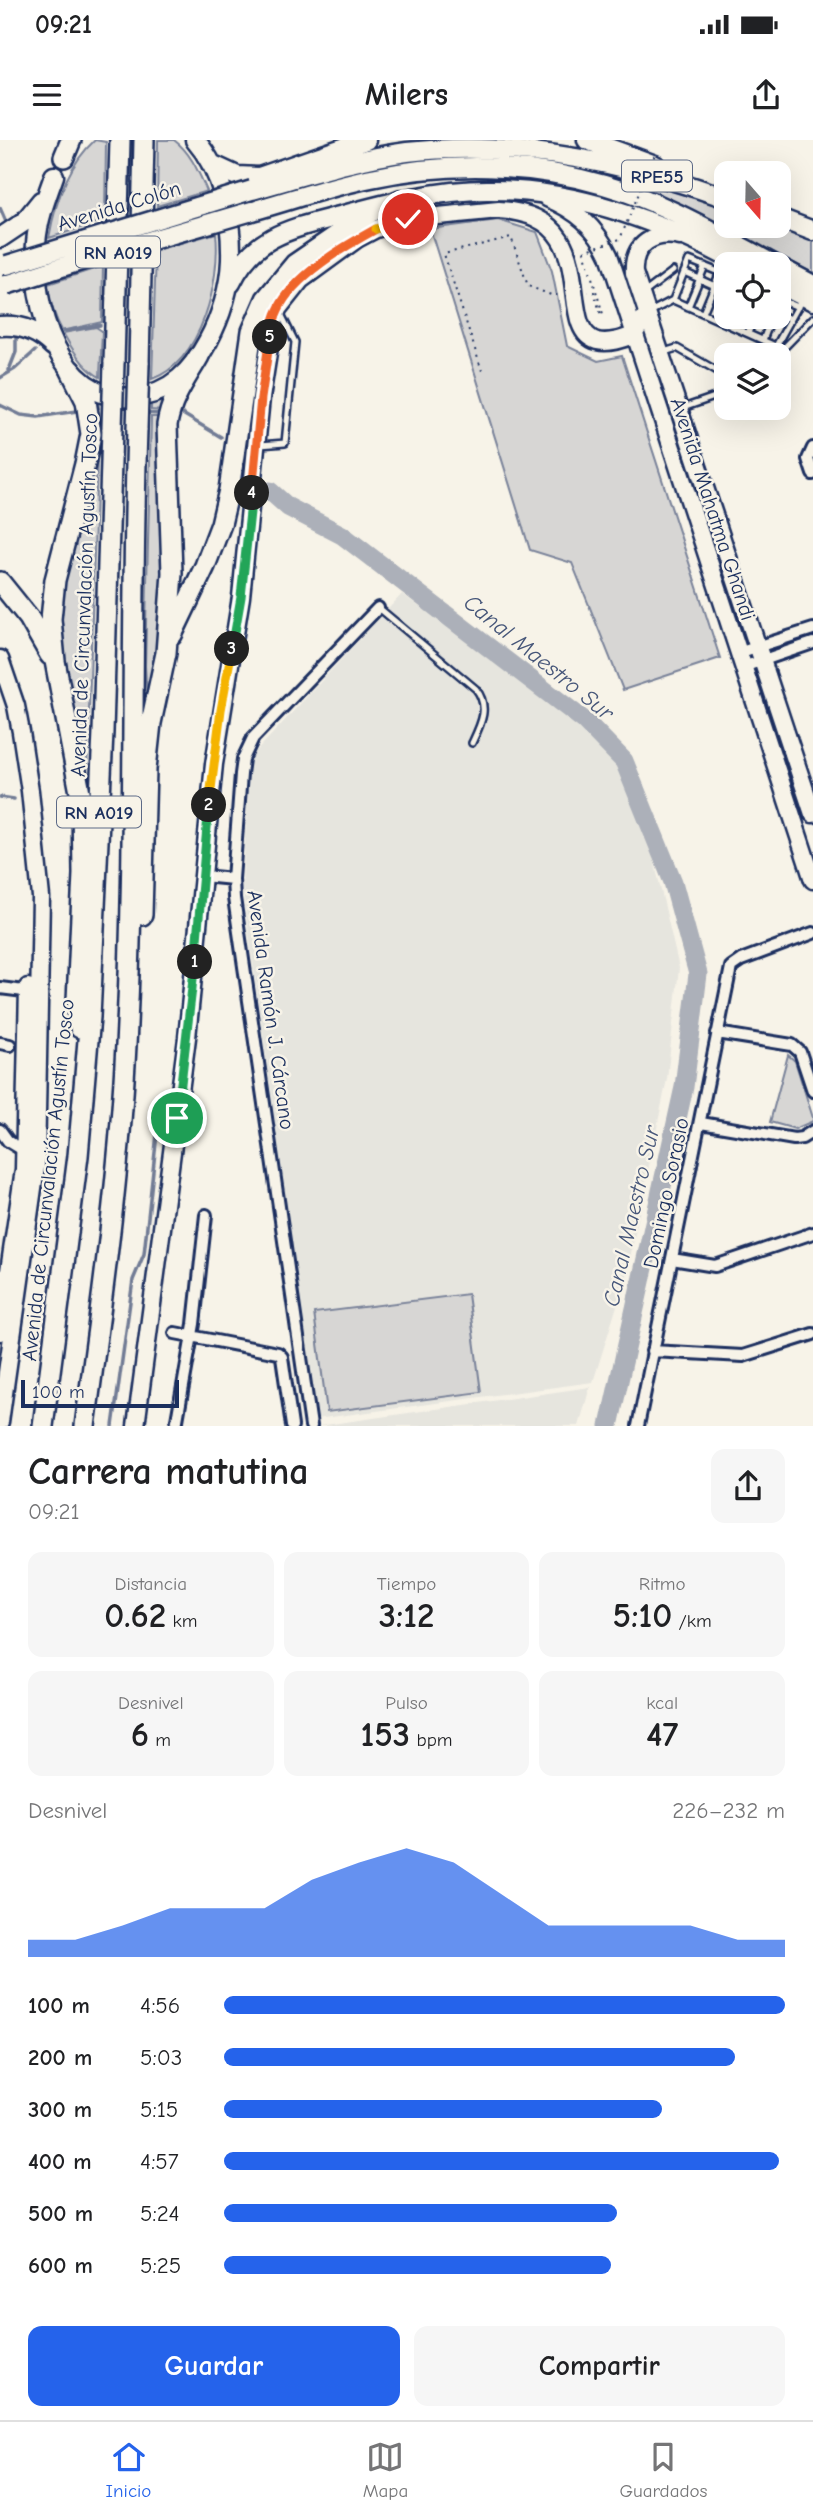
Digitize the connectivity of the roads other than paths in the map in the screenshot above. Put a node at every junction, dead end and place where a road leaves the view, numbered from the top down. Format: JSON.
{"nodes":[{"id":1,"x":195,"y":140,"type":"edge"},
{"id":2,"x":366,"y":140,"type":"edge"},
{"id":3,"x":587,"y":140,"type":"edge"},
{"id":4,"x":120,"y":141,"type":"edge"},
{"id":5,"x":144,"y":142,"type":"edge"},
{"id":6,"x":70,"y":146,"type":"edge"},
{"id":7,"x":211,"y":164,"type":"junction"},
{"id":8,"x":54,"y":176,"type":"junction"},
{"id":9,"x":714,"y":185,"type":"edge"},
{"id":10,"x":714,"y":192,"type":"edge"},
{"id":11,"x":524,"y":193,"type":"junction"},
{"id":12,"x":400,"y":200,"type":"junction"},
{"id":13,"x":791,"y":223,"type":"edge"},
{"id":14,"x":813,"y":231,"type":"edge"},
{"id":15,"x":0,"y":238,"type":"edge"},
{"id":16,"x":696,"y":241,"type":"junction"},
{"id":17,"x":715,"y":250,"type":"joint"},
{"id":18,"x":750,"y":252,"type":"edge"},
{"id":19,"x":3,"y":266,"type":"edge"},
{"id":20,"x":706,"y":267,"type":"junction"},
{"id":21,"x":714,"y":267,"type":"edge"},
{"id":22,"x":673,"y":271,"type":"dead end"},
{"id":23,"x":684,"y":272,"type":"junction"},
{"id":24,"x":699,"y":279,"type":"junction"},
{"id":25,"x":791,"y":279,"type":"edge"},
{"id":26,"x":714,"y":285,"type":"joint"},
{"id":27,"x":3,"y":287,"type":"edge"},
{"id":28,"x":807,"y":294,"type":"edge"},
{"id":29,"x":641,"y":295,"type":"junction"},
{"id":30,"x":673,"y":300,"type":"junction"},
{"id":31,"x":222,"y":306,"type":"junction"},
{"id":32,"x":688,"y":307,"type":"junction"},
{"id":33,"x":278,"y":309,"type":"junction"},
{"id":34,"x":647,"y":313,"type":"junction"},
{"id":35,"x":703,"y":313,"type":"junction"},
{"id":36,"x":714,"y":318,"type":"edge"},
{"id":37,"x":813,"y":318,"type":"edge"},
{"id":38,"x":791,"y":319,"type":"edge"},
{"id":39,"x":0,"y":326,"type":"edge"},
{"id":40,"x":738,"y":329,"type":"edge"},
{"id":41,"x":750,"y":329,"type":"edge"},
{"id":42,"x":767,"y":329,"type":"edge"},
{"id":43,"x":748,"y":333,"type":"junction"},
{"id":44,"x":634,"y":335,"type":"junction"},
{"id":45,"x":763,"y":340,"type":"junction"},
{"id":46,"x":770,"y":343,"type":"edge"},
{"id":47,"x":784,"y":343,"type":"edge"},
{"id":48,"x":58,"y":351,"type":"junction"},
{"id":49,"x":661,"y":353,"type":"junction"},
{"id":50,"x":199,"y":356,"type":"junction"},
{"id":51,"x":714,"y":369,"type":"edge"},
{"id":52,"x":71,"y":371,"type":"junction"},
{"id":53,"x":714,"y":397,"type":"edge"},
{"id":54,"x":680,"y":409,"type":"junction"},
{"id":55,"x":257,"y":446,"type":"junction"},
{"id":56,"x":813,"y":448,"type":"edge"},
{"id":57,"x":813,"y":474,"type":"edge"},
{"id":58,"x":0,"y":582,"type":"edge"},
{"id":59,"x":378,"y":608,"type":"joint"},
{"id":60,"x":813,"y":629,"type":"edge"},
{"id":61,"x":813,"y":643,"type":"edge"},
{"id":62,"x":166,"y":653,"type":"junction"},
{"id":63,"x":760,"y":654,"type":"junction"},
{"id":64,"x":0,"y":659,"type":"edge"},
{"id":65,"x":740,"y":660,"type":"junction"},
{"id":66,"x":58,"y":676,"type":"junction"},
{"id":67,"x":471,"y":743,"type":"dead end"},
{"id":68,"x":813,"y":814,"type":"edge"},
{"id":69,"x":203,"y":876,"type":"junction"},
{"id":70,"x":233,"y":879,"type":"junction"},
{"id":71,"x":813,"y":880,"type":"edge"},
{"id":72,"x":813,"y":933,"type":"edge"},
{"id":73,"x":0,"y":988,"type":"edge"},
{"id":74,"x":34,"y":993,"type":"junction"},
{"id":75,"x":128,"y":1006,"type":"junction"},
{"id":76,"x":717,"y":1034,"type":"junction"},
{"id":77,"x":85,"y":1085,"type":"junction"},
{"id":78,"x":812,"y":1085,"type":"edge"},
{"id":79,"x":701,"y":1123,"type":"junction"},
{"id":80,"x":0,"y":1130,"type":"edge"},
{"id":81,"x":813,"y":1131,"type":"edge"},
{"id":82,"x":30,"y":1152,"type":"junction"},
{"id":83,"x":206,"y":1215,"type":"dead end"},
{"id":84,"x":813,"y":1233,"type":"edge"},
{"id":85,"x":672,"y":1259,"type":"junction"},
{"id":86,"x":7,"y":1302,"type":"edge"},
{"id":87,"x":0,"y":1332,"type":"edge"},
{"id":88,"x":175,"y":1333,"type":"dead end"},
{"id":89,"x":813,"y":1334,"type":"edge"},
{"id":90,"x":190,"y":1337,"type":"junction"},
{"id":91,"x":652,"y":1351,"type":"junction"},
{"id":92,"x":0,"y":1422,"type":"edge"},
{"id":93,"x":43,"y":1426,"type":"edge"},
{"id":94,"x":85,"y":1426,"type":"edge"},
{"id":95,"x":136,"y":1426,"type":"edge"},
{"id":96,"x":176,"y":1426,"type":"edge"},
{"id":97,"x":292,"y":1426,"type":"edge"},
{"id":98,"x":311,"y":1426,"type":"edge"},
{"id":99,"x":638,"y":1426,"type":"edge"}],
"edges":[{"from":1,"to":7,"type":"main road"},
{"from":2,"to":7,"type":"main road"},
{"from":3,"to":9,"type":"main road"},
{"from":4,"to":77,"type":"highway","name":"Avenida de Circunvalación Agustín Tosco","number":"RN A019","bridge":true},
{"from":5,"to":75,"type":"highway","number":"RN A019","bridge":true},
{"from":6,"to":8,"type":"main road"},
{"from":7,"to":31,"type":"main road"},
{"from":8,"to":15,"type":"main road"},
{"from":8,"to":48,"type":"main road"},
{"from":10,"to":19,"type":"main road","name":"Avenida Colón","number":"RPE55","bridge":true},
{"from":11,"to":12,"type":"main road"},
{"from":11,"to":16,"type":"main road"},
{"from":11,"to":44,"type":"main road","name":"Avenida Mahatma Ghandi"},
{"from":12,"to":31,"type":"main road"},
{"from":12,"to":62,"type":"highway"},
{"from":13,"to":14,"type":"main road"},
{"from":16,"to":17,"type":"main road"},
{"from":16,"to":29,"type":"main road","name":"Avenida Mahatma Ghandi"},
{"from":17,"to":20,"type":"lane"},
{"from":18,"to":27,"type":"main road","name":"Avenida Colón","number":"RPE55","bridge":true},
{"from":20,"to":21,"type":"lane"},
{"from":20,"to":23,"type":"lane"},
{"from":20,"to":24,"type":"lane"},
{"from":22,"to":29,"type":"lane"},
{"from":23,"to":24,"type":"lane"},
{"from":23,"to":30,"type":"lane"},
{"from":24,"to":26,"type":"lane"},
{"from":24,"to":32,"type":"lane"},
{"from":25,"to":28,"type":"main road"},
{"from":26,"to":35,"type":"lane"},
{"from":28,"to":38,"type":"lane"},
{"from":29,"to":34,"type":"main road","name":"Avenida Mahatma Ghandi"},
{"from":30,"to":32,"type":"lane"},
{"from":30,"to":34,"type":"lane"},
{"from":31,"to":50,"type":"main road"},
{"from":32,"to":35,"type":"lane"},
{"from":33,"to":44,"type":"main road"},
{"from":33,"to":55,"type":"main road"},
{"from":33,"to":55,"type":"lane"},
{"from":34,"to":44,"type":"main road"},
{"from":34,"to":49,"type":"main road","name":"Avenida Mahatma Ghandi"},
{"from":35,"to":36,"type":"lane"},
{"from":37,"to":47,"type":"lane"},
{"from":39,"to":48,"type":"main road"},
{"from":40,"to":43,"type":"lane"},
{"from":41,"to":43,"type":"lane"},
{"from":42,"to":45,"type":"lane"},
{"from":43,"to":45,"type":"lane"},
{"from":44,"to":65,"type":"main road","name":"Avenida Mahatma Ghandi"},
{"from":45,"to":46,"type":"lane"},
{"from":48,"to":52,"type":"main road"},
{"from":49,"to":51,"type":"lane"},
{"from":49,"to":54,"type":"main road","name":"Avenida Mahatma Ghandi"},
{"from":50,"to":52,"type":"main road"},
{"from":50,"to":62,"type":"highway"},
{"from":52,"to":66,"type":"highway"},
{"from":53,"to":54,"type":"lane"},
{"from":54,"to":63,"type":"main road","name":"Avenida Mahatma Ghandi"},
{"from":55,"to":69,"type":"main road"},
{"from":56,"to":57,"type":"street"},
{"from":58,"to":66,"type":"highway"},
{"from":59,"to":67,"type":"lane"},
{"from":59,"to":70,"type":"street","name":"Avenida Ramón J. Cárcano"},
{"from":60,"to":63,"type":"street"},
{"from":61,"to":63,"type":"street"},
{"from":62,"to":75,"type":"highway"},
{"from":63,"to":65,"type":"street"},
{"from":63,"to":68,"type":"main road","name":"Avenida Mahatma Ghandi"},
{"from":64,"to":74,"type":"main road"},
{"from":65,"to":71,"type":"main road","name":"Avenida Mahatma Ghandi"},
{"from":66,"to":77,"type":"highway"},
{"from":69,"to":70,"type":"street"},
{"from":69,"to":95,"type":"main road"},
{"from":70,"to":98,"type":"street","name":"Avenida Ramón J. Cárcano"},
{"from":72,"to":76,"type":"street","name":"Domingo Sorasio"},
{"from":73,"to":74,"type":"street"},
{"from":74,"to":82,"type":"main road"},
{"from":75,"to":94,"type":"highway","number":"RN A019"},
{"from":76,"to":78,"type":"street"},
{"from":76,"to":79,"type":"street","name":"Domingo Sorasio"},
{"from":77,"to":93,"type":"highway","name":"Avenida de Circunvalación Agustín Tosco","number":"RN A019"},
{"from":79,"to":81,"type":"street"},
{"from":79,"to":85,"type":"street","name":"Domingo Sorasio"},
{"from":80,"to":82,"type":"street"},
{"from":82,"to":86,"type":"main road"},
{"from":83,"to":90,"type":"street"},
{"from":84,"to":85,"type":"street"},
{"from":85,"to":91,"type":"street","name":"Domingo Sorasio"},
{"from":86,"to":87,"type":"main road"},
{"from":86,"to":92,"type":"main road"},
{"from":88,"to":90,"type":"street"},
{"from":89,"to":91,"type":"street"},
{"from":90,"to":96,"type":"street"},
{"from":90,"to":97,"type":"street"},
{"from":91,"to":99,"type":"street","name":"Domingo Sorasio"}]}
